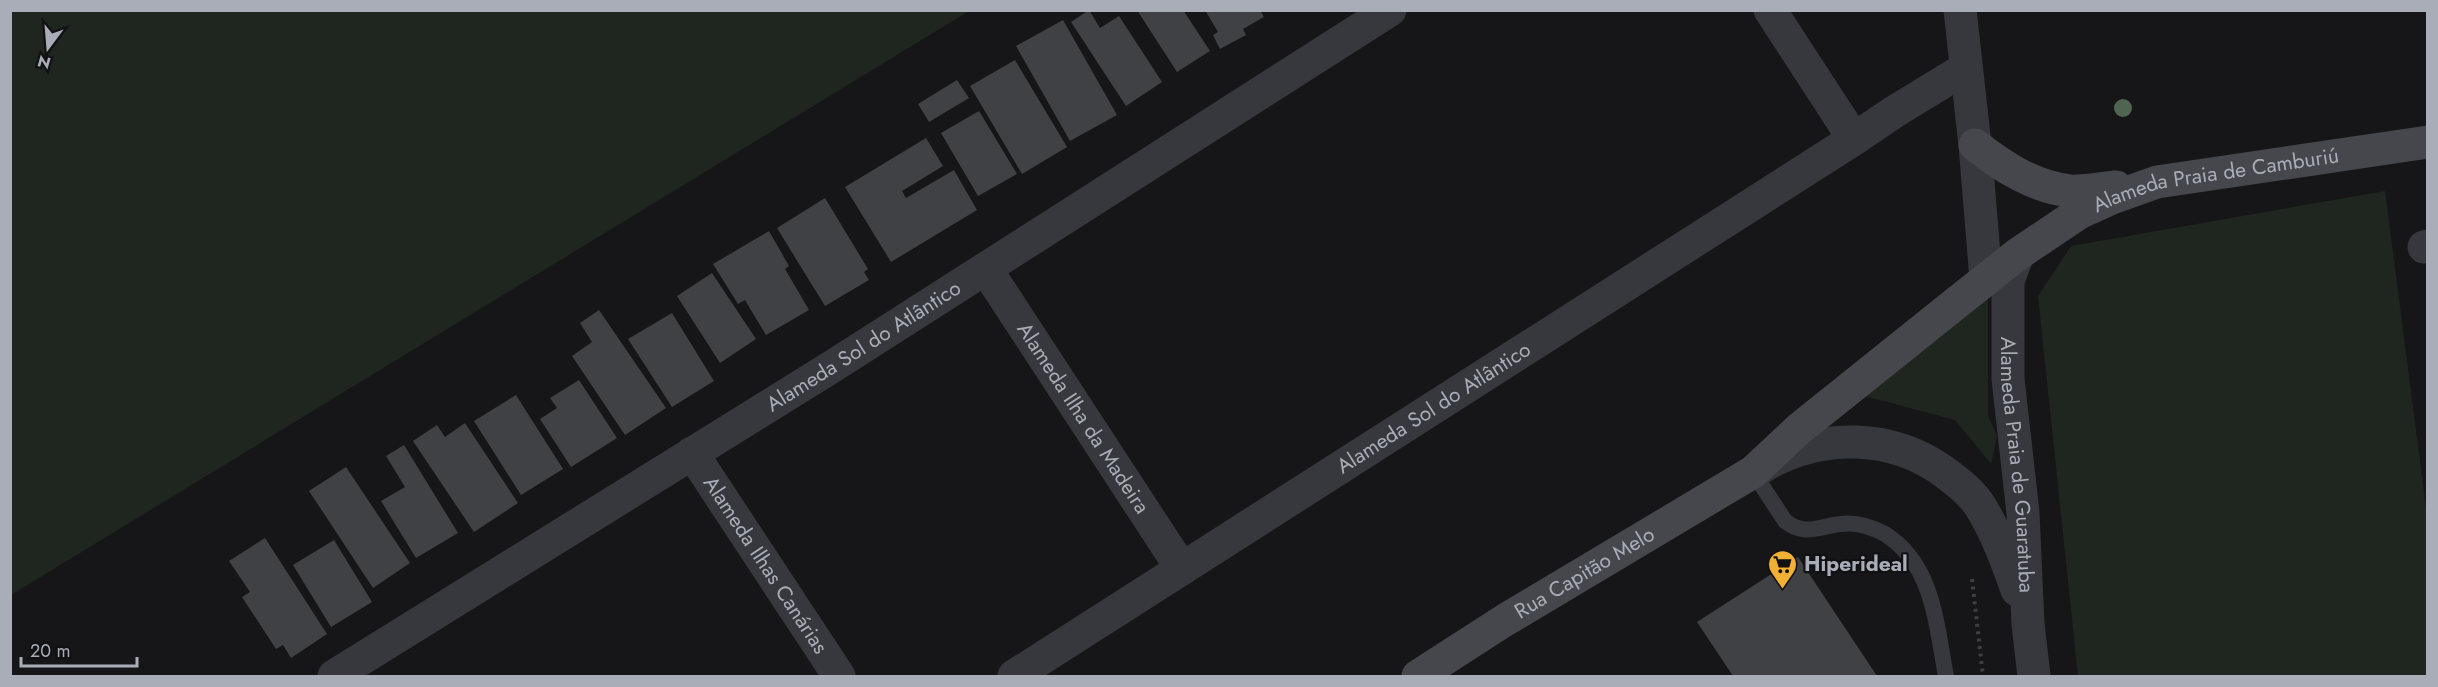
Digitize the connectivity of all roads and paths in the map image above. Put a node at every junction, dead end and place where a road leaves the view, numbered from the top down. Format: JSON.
{"nodes":[{"id":1,"x":1390,"y":10,"type":"edge"},
{"id":2,"x":1770,"y":10,"type":"edge"},
{"id":3,"x":1960,"y":10,"type":"edge"},
{"id":4,"x":1966,"y":68,"type":"junction"},
{"id":5,"x":1854,"y":139,"type":"junction"},
{"id":6,"x":2427,"y":142,"type":"edge"},
{"id":7,"x":1975,"y":146,"type":"junction"},
{"id":8,"x":2157,"y":182,"type":"junction"},
{"id":9,"x":2018,"y":254,"type":"junction"},
{"id":10,"x":986,"y":269,"type":"junction"},
{"id":11,"x":1986,"y":279,"type":"junction"},
{"id":12,"x":692,"y":453,"type":"junction"},
{"id":13,"x":1753,"y":472,"type":"junction"},
{"id":14,"x":1182,"y":569,"type":"junction"},
{"id":15,"x":2028,"y":624,"type":"junction"},
{"id":16,"x":334,"y":676,"type":"edge"},
{"id":17,"x":839,"y":676,"type":"edge"},
{"id":18,"x":1014,"y":676,"type":"edge"},
{"id":19,"x":1418,"y":676,"type":"edge"},
{"id":20,"x":1946,"y":676,"type":"edge"},
{"id":21,"x":2034,"y":676,"type":"edge"}],
"edges":[{"from":1,"to":10,"type":"street","name":"Alameda Sol do Atlântico"},
{"from":2,"to":5,"type":"street"},
{"from":3,"to":4,"type":"street"},
{"from":4,"to":5,"type":"street","name":"Alameda Sol do Atlântico"},
{"from":4,"to":7,"type":"street"},
{"from":5,"to":14,"type":"street","name":"Alameda Sol do Atlântico"},
{"from":6,"to":8,"type":"main road","name":"Alameda Praia de Camburiú"},
{"from":7,"to":8,"type":"main road"},
{"from":7,"to":11,"type":"street"},
{"from":8,"to":9,"type":"main road","name":"Alameda Praia de Camburiú"},
{"from":9,"to":11,"type":"main road","name":"Rua Capitão Melo"},
{"from":9,"to":15,"type":"street","name":"Alameda Praia de Guaratuba"},
{"from":10,"to":12,"type":"street","name":"Alameda Sol do Atlântico"},
{"from":10,"to":14,"type":"street","name":"Alameda Ilha da Madeira"},
{"from":11,"to":13,"type":"main road","name":"Rua Capitão Melo"},
{"from":12,"to":16,"type":"street","name":"Alameda Sol do Atlântico"},
{"from":12,"to":17,"type":"street","name":"Alameda Ilhas Canárias"},
{"from":13,"to":15,"type":"street","name":"Rua Capitão Melo"},
{"from":13,"to":19,"type":"main road","name":"Rua Capitão Melo"},
{"from":13,"to":20,"type":"lane"},
{"from":14,"to":18,"type":"street","name":"Alameda Sol do Atlântico"},
{"from":15,"to":21,"type":"street","name":"Alameda Praia de Guaratuba"}]}
